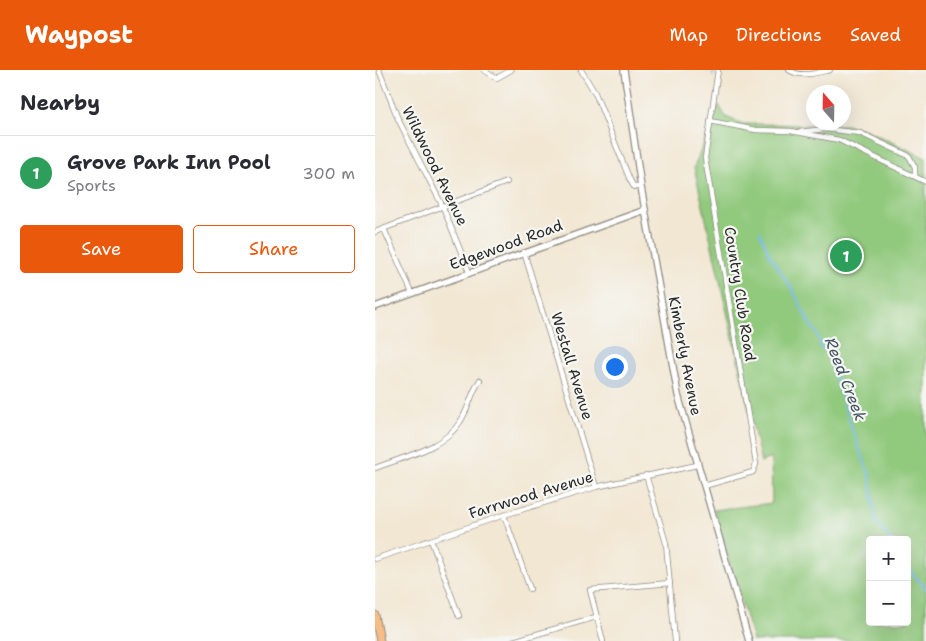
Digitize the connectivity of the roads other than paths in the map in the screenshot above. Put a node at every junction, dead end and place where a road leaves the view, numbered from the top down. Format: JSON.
{"nodes":[{"id":1,"x":379,"y":70,"type":"edge"},
{"id":2,"x":484,"y":70,"type":"edge"},
{"id":3,"x":511,"y":70,"type":"edge"},
{"id":4,"x":581,"y":70,"type":"edge"},
{"id":5,"x":624,"y":70,"type":"edge"},
{"id":6,"x":718,"y":70,"type":"edge"},
{"id":7,"x":789,"y":70,"type":"edge"},
{"id":8,"x":830,"y":70,"type":"edge"},
{"id":9,"x":710,"y":121,"type":"junction"},
{"id":10,"x":797,"y":132,"type":"junction"},
{"id":11,"x":915,"y":176,"type":"junction"},
{"id":12,"x":507,"y":182,"type":"dead end"},
{"id":13,"x":926,"y":182,"type":"edge"},
{"id":14,"x":641,"y":187,"type":"junction"},
{"id":15,"x":443,"y":207,"type":"junction"},
{"id":16,"x":645,"y":210,"type":"junction"},
{"id":17,"x":384,"y":229,"type":"junction"},
{"id":18,"x":375,"y":232,"type":"edge"},
{"id":19,"x":524,"y":252,"type":"junction"},
{"id":20,"x":469,"y":272,"type":"junction"},
{"id":21,"x":412,"y":293,"type":"junction"},
{"id":22,"x":375,"y":307,"type":"edge"},
{"id":23,"x":480,"y":380,"type":"dead end"},
{"id":24,"x":697,"y":465,"type":"junction"},
{"id":25,"x":375,"y":468,"type":"edge"},
{"id":26,"x":646,"y":475,"type":"junction"},
{"id":27,"x":704,"y":486,"type":"junction"},
{"id":28,"x":596,"y":487,"type":"junction"},
{"id":29,"x":504,"y":515,"type":"junction"},
{"id":30,"x":431,"y":540,"type":"junction"},
{"id":31,"x":375,"y":559,"type":"edge"},
{"id":32,"x":670,"y":583,"type":"junction"},
{"id":33,"x":530,"y":589,"type":"dead end"},
{"id":34,"x":375,"y":615,"type":"edge"},
{"id":35,"x":459,"y":616,"type":"dead end"},
{"id":36,"x":596,"y":617,"type":"junction"},
{"id":37,"x":380,"y":641,"type":"edge"},
{"id":38,"x":513,"y":641,"type":"edge"},
{"id":39,"x":603,"y":641,"type":"edge"},
{"id":40,"x":675,"y":641,"type":"edge"},
{"id":41,"x":749,"y":641,"type":"edge"}],
"edges":[{"from":1,"to":15,"type":"street","name":"Wildwood Avenue"},
{"from":2,"to":3,"type":"street"},
{"from":4,"to":14,"type":"street"},
{"from":5,"to":14,"type":"street","name":"Kimberly Avenue"},
{"from":6,"to":9,"type":"street","name":"Country Club Road"},
{"from":7,"to":8,"type":"street"},
{"from":9,"to":10,"type":"street"},
{"from":9,"to":27,"type":"street","name":"Country Club Road"},
{"from":10,"to":11,"type":"street"},
{"from":10,"to":11,"type":"street"},
{"from":11,"to":13,"type":"street"},
{"from":12,"to":15,"type":"street"},
{"from":14,"to":16,"type":"street","name":"Kimberly Avenue"},
{"from":15,"to":17,"type":"street"},
{"from":15,"to":20,"type":"street","name":"Wildwood Avenue"},
{"from":16,"to":19,"type":"street","name":"Edgewood Road"},
{"from":16,"to":24,"type":"street","name":"Kimberly Avenue"},
{"from":17,"to":18,"type":"street"},
{"from":17,"to":21,"type":"street"},
{"from":19,"to":20,"type":"street","name":"Edgewood Road"},
{"from":19,"to":28,"type":"street","name":"Westall Avenue"},
{"from":20,"to":21,"type":"street","name":"Edgewood Road"},
{"from":21,"to":22,"type":"street","name":"Edgewood Road"},
{"from":23,"to":25,"type":"street"},
{"from":24,"to":26,"type":"street","name":"Farrwood Avenue"},
{"from":24,"to":27,"type":"street","name":"Kimberly Avenue"},
{"from":26,"to":28,"type":"street","name":"Farrwood Avenue"},
{"from":26,"to":32,"type":"street"},
{"from":27,"to":41,"type":"street","name":"Kimberly Avenue"},
{"from":28,"to":29,"type":"street","name":"Farrwood Avenue"},
{"from":29,"to":30,"type":"street","name":"Farrwood Avenue"},
{"from":29,"to":33,"type":"street"},
{"from":30,"to":31,"type":"street","name":"Farrwood Avenue"},
{"from":30,"to":35,"type":"street"},
{"from":32,"to":36,"type":"street"},
{"from":32,"to":40,"type":"street"},
{"from":34,"to":37,"type":"main road"},
{"from":36,"to":38,"type":"street"},
{"from":36,"to":39,"type":"street"}]}
